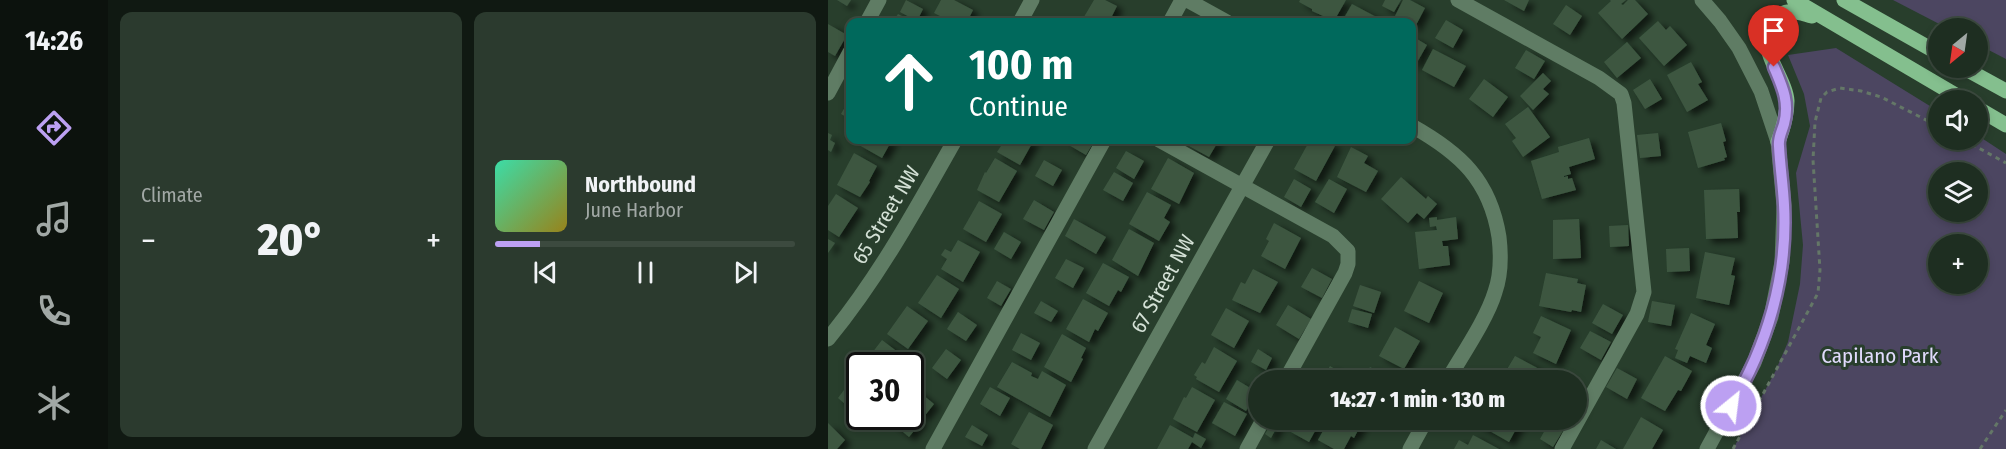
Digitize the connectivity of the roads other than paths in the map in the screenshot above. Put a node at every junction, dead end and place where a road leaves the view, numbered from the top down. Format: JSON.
{"nodes":[{"id":1,"x":879,"y":0,"type":"edge"},
{"id":2,"x":1032,"y":0,"type":"edge"},
{"id":3,"x":1182,"y":0,"type":"edge"},
{"id":4,"x":1187,"y":0,"type":"edge"},
{"id":5,"x":1458,"y":0,"type":"edge"},
{"id":6,"x":1702,"y":0,"type":"edge"},
{"id":7,"x":1794,"y":0,"type":"edge"},
{"id":8,"x":1844,"y":0,"type":"edge"},
{"id":9,"x":869,"y":18,"type":"edge"},
{"id":10,"x":1022,"y":18,"type":"edge"},
{"id":11,"x":1172,"y":18,"type":"edge"},
{"id":12,"x":1220,"y":18,"type":"edge"},
{"id":13,"x":1828,"y":20,"type":"junction"},
{"id":14,"x":1928,"y":47,"type":"edge"},
{"id":15,"x":846,"y":59,"type":"edge"},
{"id":16,"x":1982,"y":78,"type":"edge"},
{"id":17,"x":1947,"y":90,"type":"edge"},
{"id":18,"x":2006,"y":91,"type":"edge"},
{"id":19,"x":828,"y":93,"type":"edge"},
{"id":20,"x":1988,"y":114,"type":"edge"},
{"id":21,"x":2006,"y":125,"type":"edge"},
{"id":22,"x":1416,"y":129,"type":"edge"},
{"id":23,"x":1778,"y":142,"type":"junction"},
{"id":24,"x":953,"y":144,"type":"edge"},
{"id":25,"x":1102,"y":144,"type":"edge"},
{"id":26,"x":1166,"y":144,"type":"edge"},
{"id":27,"x":1266,"y":144,"type":"edge"},
{"id":28,"x":1242,"y":185,"type":"junction"},
{"id":29,"x":828,"y":339,"type":"edge"},
{"id":30,"x":1291,"y":370,"type":"edge"},
{"id":31,"x":1454,"y":370,"type":"edge"},
{"id":32,"x":1257,"y":430,"type":"edge"},
{"id":33,"x":1420,"y":430,"type":"edge"},
{"id":34,"x":933,"y":449,"type":"edge"},
{"id":35,"x":1095,"y":449,"type":"edge"},
{"id":36,"x":1247,"y":449,"type":"edge"},
{"id":37,"x":1410,"y":449,"type":"edge"},
{"id":38,"x":1562,"y":449,"type":"edge"},
{"id":39,"x":1707,"y":449,"type":"edge"}],
"edges":[{"from":1,"to":9,"type":"street"},
{"from":2,"to":10,"type":"street"},
{"from":3,"to":11,"type":"street"},
{"from":4,"to":12,"type":"street"},
{"from":5,"to":38,"type":"street"},
{"from":6,"to":23,"type":"street"},
{"from":7,"to":13,"type":"main road"},
{"from":8,"to":14,"type":"main road"},
{"from":13,"to":17,"type":"main road"},
{"from":13,"to":23,"type":"main road"},
{"from":15,"to":19,"type":"street"},
{"from":16,"to":18,"type":"main road"},
{"from":20,"to":21,"type":"main road"},
{"from":22,"to":31,"type":"street"},
{"from":23,"to":39,"type":"street"},
{"from":24,"to":29,"type":"street","name":"65 Street NW"},
{"from":25,"to":34,"type":"street"},
{"from":26,"to":28,"type":"street"},
{"from":27,"to":28,"type":"street","name":"67 Street NW"},
{"from":28,"to":30,"type":"street"},
{"from":28,"to":35,"type":"street","name":"67 Street NW"},
{"from":32,"to":36,"type":"street"},
{"from":33,"to":37,"type":"street"}]}
